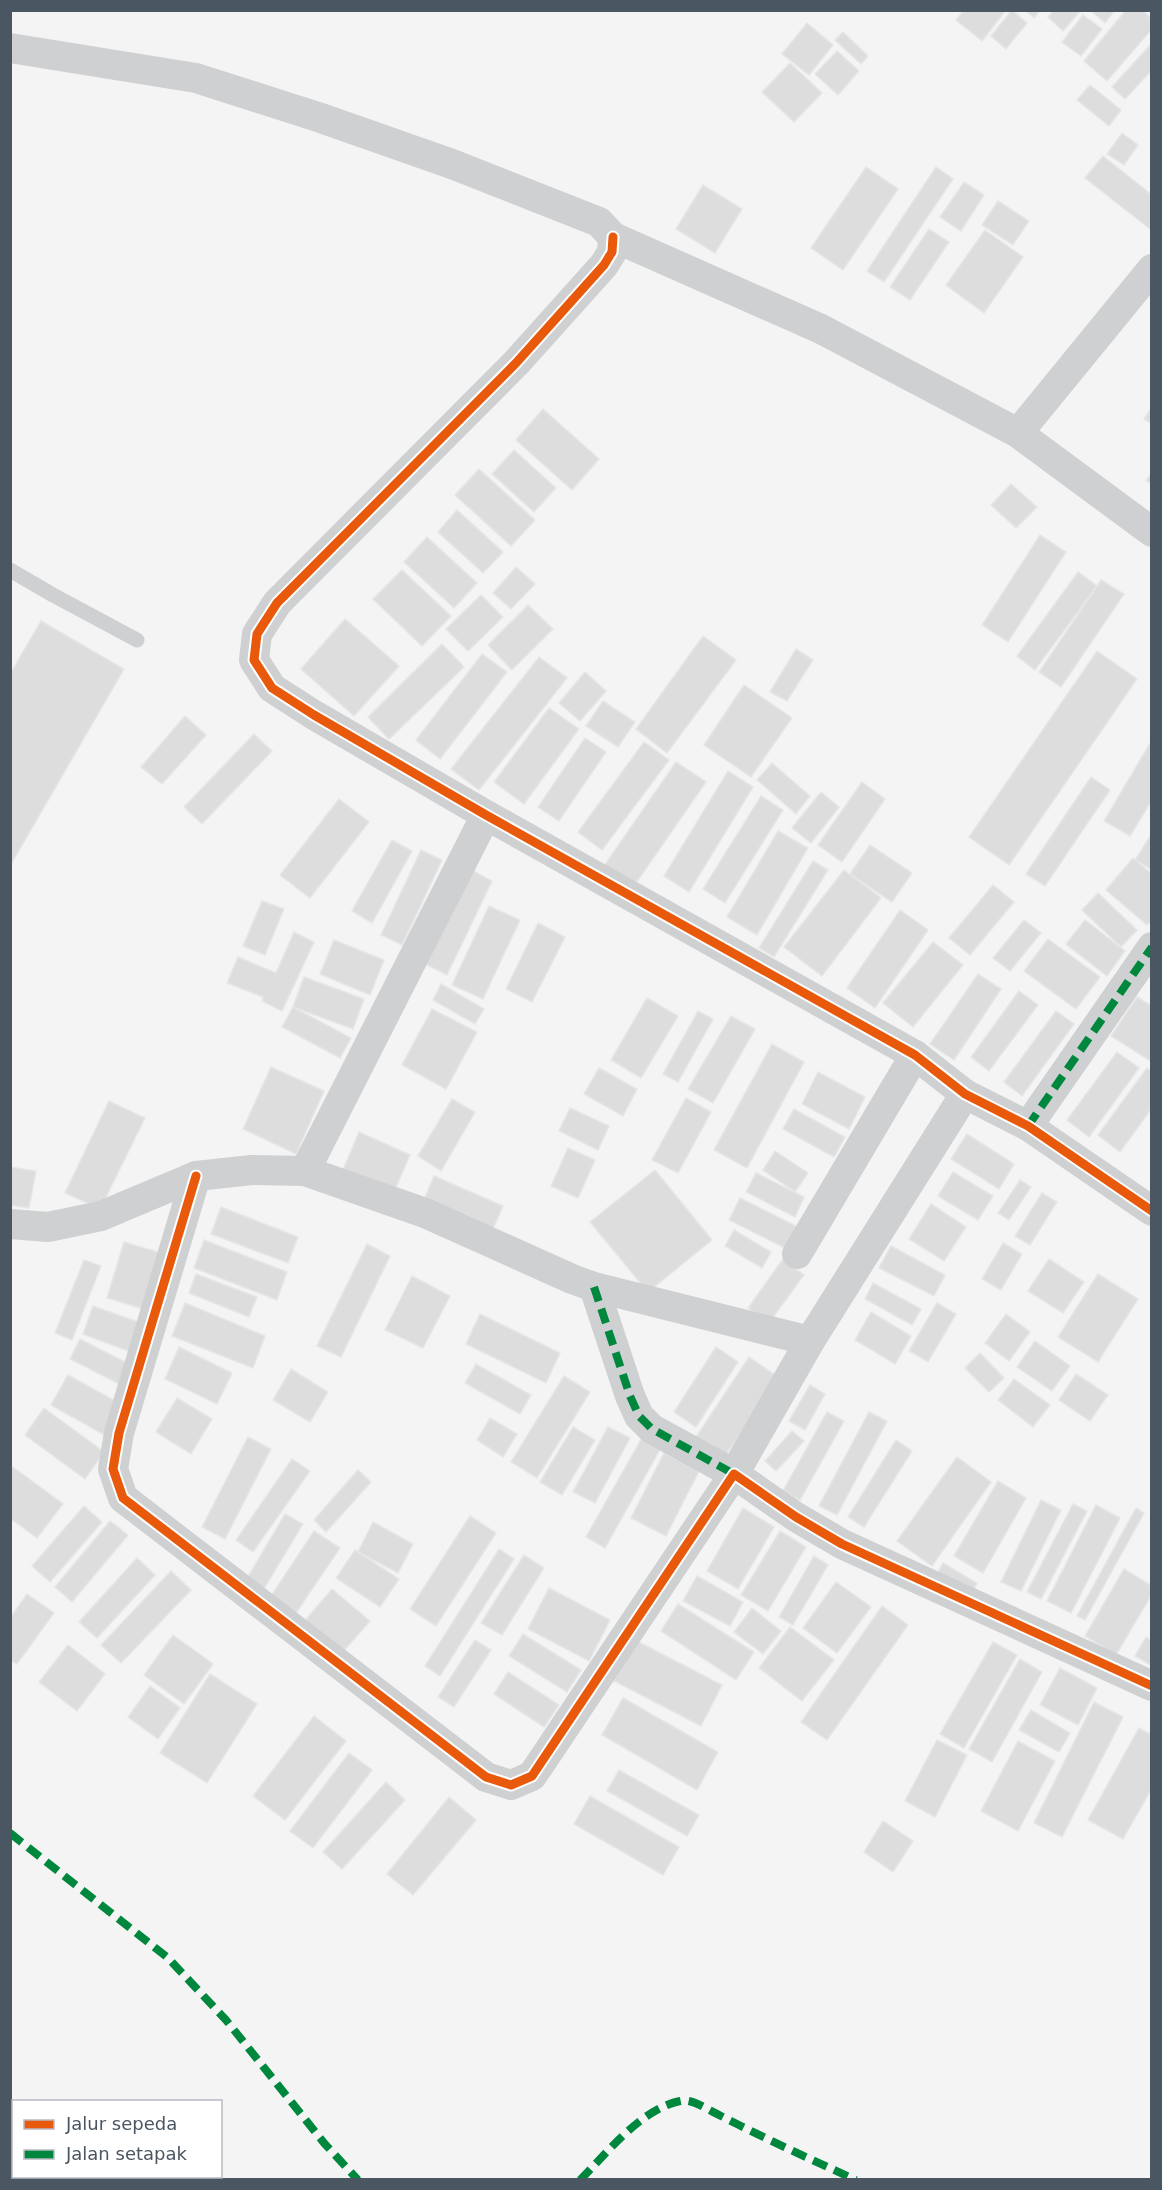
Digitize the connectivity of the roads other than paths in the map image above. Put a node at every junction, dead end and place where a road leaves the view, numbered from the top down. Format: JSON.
{"nodes":[{"id":1,"x":10,"y":48,"type":"edge"},
{"id":2,"x":613,"y":237,"type":"junction"},
{"id":3,"x":1152,"y":269,"type":"edge"},
{"id":4,"x":1018,"y":433,"type":"junction"},
{"id":5,"x":1152,"y":532,"type":"edge"},
{"id":6,"x":10,"y":570,"type":"edge"},
{"id":7,"x":137,"y":640,"type":"dead end"},
{"id":8,"x":486,"y":815,"type":"junction"},
{"id":9,"x":1152,"y":947,"type":"edge"},
{"id":10,"x":915,"y":1055,"type":"junction"},
{"id":11,"x":965,"y":1094,"type":"junction"},
{"id":12,"x":1028,"y":1126,"type":"junction"},
{"id":13,"x":305,"y":1171,"type":"junction"},
{"id":14,"x":196,"y":1176,"type":"junction"},
{"id":15,"x":1152,"y":1211,"type":"edge"},
{"id":16,"x":10,"y":1224,"type":"edge"},
{"id":17,"x":797,"y":1254,"type":"dead end"},
{"id":18,"x":594,"y":1287,"type":"junction"},
{"id":19,"x":810,"y":1341,"type":"junction"},
{"id":20,"x":734,"y":1474,"type":"junction"},
{"id":21,"x":1152,"y":1686,"type":"edge"}],
"edges":[{"from":1,"to":2,"type":"street"},
{"from":2,"to":4,"type":"street"},
{"from":2,"to":8,"type":"street"},
{"from":3,"to":4,"type":"street"},
{"from":4,"to":5,"type":"street"},
{"from":6,"to":7,"type":"lane"},
{"from":8,"to":10,"type":"street"},
{"from":8,"to":13,"type":"street"},
{"from":9,"to":12,"type":"street"},
{"from":10,"to":11,"type":"street"},
{"from":10,"to":17,"type":"street"},
{"from":11,"to":12,"type":"street"},
{"from":11,"to":19,"type":"street"},
{"from":12,"to":15,"type":"street"},
{"from":13,"to":14,"type":"street"},
{"from":13,"to":18,"type":"street"},
{"from":14,"to":16,"type":"street"},
{"from":14,"to":20,"type":"street"},
{"from":18,"to":19,"type":"street"},
{"from":18,"to":20,"type":"street"},
{"from":19,"to":20,"type":"street"},
{"from":20,"to":21,"type":"street"}]}
